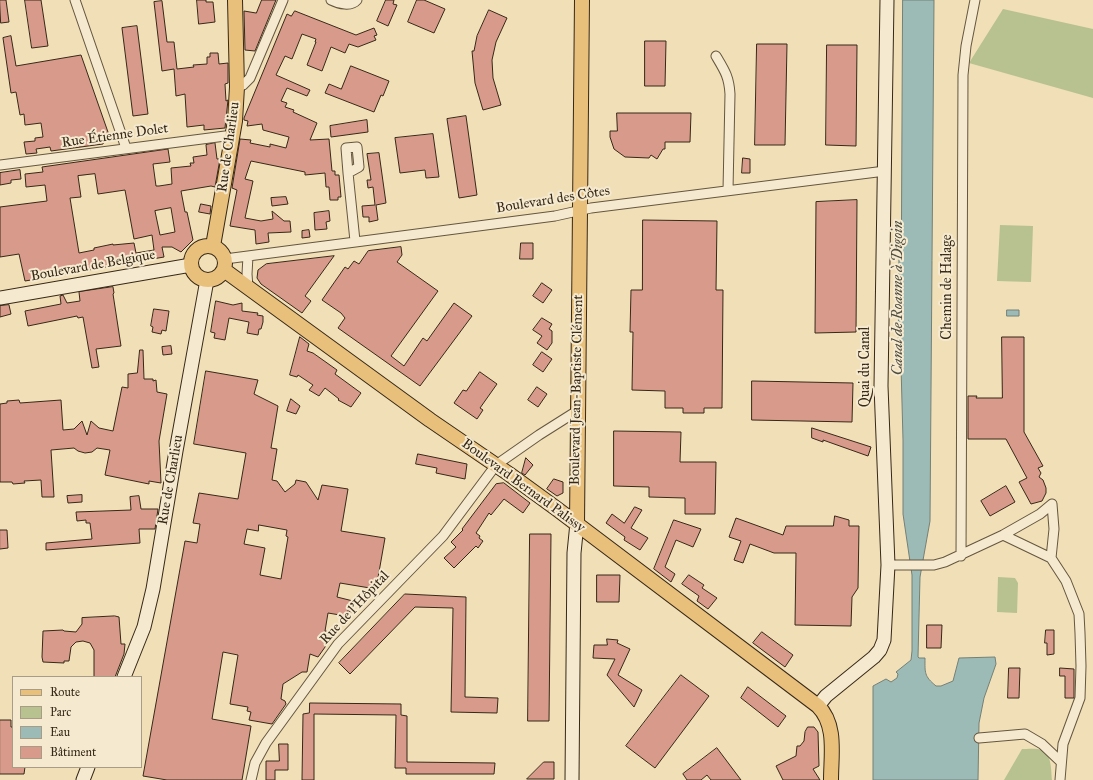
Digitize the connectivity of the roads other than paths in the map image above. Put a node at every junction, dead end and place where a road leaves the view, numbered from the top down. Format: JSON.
{"nodes":[{"id":1,"x":75,"y":0,"type":"edge"},
{"id":2,"x":235,"y":0,"type":"edge"},
{"id":3,"x":283,"y":0,"type":"edge"},
{"id":4,"x":331,"y":0,"type":"edge"},
{"id":5,"x":358,"y":0,"type":"edge"},
{"id":6,"x":582,"y":0,"type":"edge"},
{"id":7,"x":887,"y":0,"type":"edge"},
{"id":8,"x":975,"y":0,"type":"edge"},
{"id":9,"x":716,"y":56,"type":"dead end"},
{"id":10,"x":237,"y":87,"type":"junction"},
{"id":11,"x":233,"y":135,"type":"junction"},
{"id":12,"x":126,"y":148,"type":"junction"},
{"id":13,"x":0,"y":166,"type":"edge"},
{"id":14,"x":884,"y":171,"type":"junction"},
{"id":15,"x":348,"y":173,"type":"dead end"},
{"id":16,"x":728,"y":190,"type":"junction"},
{"id":17,"x":579,"y":211,"type":"junction"},
{"id":18,"x":355,"y":241,"type":"junction"},
{"id":19,"x":213,"y":246,"type":"junction"},
{"id":20,"x":248,"y":256,"type":"junction"},
{"id":21,"x":191,"y":265,"type":"junction"},
{"id":22,"x":225,"y":265,"type":"junction"},
{"id":23,"x":207,"y":280,"type":"junction"},
{"id":24,"x":248,"y":288,"type":"junction"},
{"id":25,"x":0,"y":298,"type":"edge"},
{"id":26,"x":578,"y":411,"type":"junction"},
{"id":27,"x":496,"y":465,"type":"junction"},
{"id":28,"x":577,"y":523,"type":"junction"},
{"id":29,"x":1003,"y":535,"type":"junction"},
{"id":30,"x":961,"y":556,"type":"junction"},
{"id":31,"x":1051,"y":558,"type":"junction"},
{"id":32,"x":895,"y":565,"type":"junction"},
{"id":33,"x":124,"y":676,"type":"edge"},
{"id":34,"x":818,"y":706,"type":"junction"},
{"id":35,"x":979,"y":738,"type":"dead end"},
{"id":36,"x":1060,"y":761,"type":"junction"},
{"id":37,"x":88,"y":768,"type":"edge"},
{"id":38,"x":83,"y":780,"type":"edge"},
{"id":39,"x":251,"y":780,"type":"edge"},
{"id":40,"x":572,"y":780,"type":"edge"},
{"id":41,"x":831,"y":780,"type":"edge"},
{"id":42,"x":1060,"y":780,"type":"edge"}],
"edges":[{"from":1,"to":12,"type":"street"},
{"from":2,"to":10,"type":"main road","name":"Rue de Charlieu"},
{"from":3,"to":10,"type":"street"},
{"from":4,"to":5,"type":"street"},
{"from":6,"to":17,"type":"main road","name":"Boulevard Jean-Baptiste Clément"},
{"from":7,"to":14,"type":"street","name":"Quai du Canal"},
{"from":8,"to":30,"type":"street","name":"Chemin de Halage"},
{"from":9,"to":16,"type":"street"},
{"from":10,"to":11,"type":"main road","name":"Rue de Charlieu"},
{"from":11,"to":12,"type":"street","name":"Rue Étienne Dolet"},
{"from":11,"to":19,"type":"main road","name":"Rue de Charlieu"},
{"from":12,"to":13,"type":"street","name":"Rue Étienne Dolet"},
{"from":14,"to":16,"type":"street","name":"Boulevard des Côtes"},
{"from":14,"to":32,"type":"street","name":"Quai du Canal"},
{"from":15,"to":18,"type":"street"},
{"from":16,"to":17,"type":"street","name":"Boulevard des Côtes"},
{"from":17,"to":18,"type":"street","name":"Boulevard des Côtes"},
{"from":17,"to":26,"type":"main road","name":"Boulevard Jean-Baptiste Clément"},
{"from":18,"to":20,"type":"street","name":"Boulevard des Côtes"},
{"from":19,"to":21,"type":"main road"},
{"from":19,"to":22,"type":"main road"},
{"from":20,"to":22,"type":"street","name":"Boulevard des Côtes"},
{"from":20,"to":24,"type":"street"},
{"from":21,"to":23,"type":"main road"},
{"from":21,"to":25,"type":"street","name":"Boulevard de Belgique"},
{"from":22,"to":23,"type":"main road"},
{"from":22,"to":24,"type":"main road","name":"Boulevard Bernard Palissy"},
{"from":23,"to":33,"type":"street","name":"Rue de Charlieu"},
{"from":24,"to":27,"type":"main road","name":"Boulevard Bernard Palissy"},
{"from":26,"to":27,"type":"street","name":"Rue de l'Hôpital"},
{"from":26,"to":28,"type":"main road","name":"Boulevard Jean-Baptiste Clément"},
{"from":27,"to":28,"type":"main road","name":"Boulevard Bernard Palissy"},
{"from":27,"to":39,"type":"street","name":"Rue de l'Hôpital"},
{"from":28,"to":34,"type":"main road","name":"Boulevard Bernard Palissy"},
{"from":28,"to":40,"type":"street","name":"Boulevard Jean-Baptiste Clément"},
{"from":29,"to":30,"type":"street"},
{"from":29,"to":31,"type":"street"},
{"from":29,"to":31,"type":"street"},
{"from":30,"to":32,"type":"street"},
{"from":31,"to":36,"type":"street"},
{"from":32,"to":34,"type":"street","name":"Quai du Canal"},
{"from":34,"to":41,"type":"main road","name":"Boulevard Bernard Palissy"},
{"from":35,"to":36,"type":"street"},
{"from":36,"to":42,"type":"street"},
{"from":37,"to":38,"type":"street"}]}
